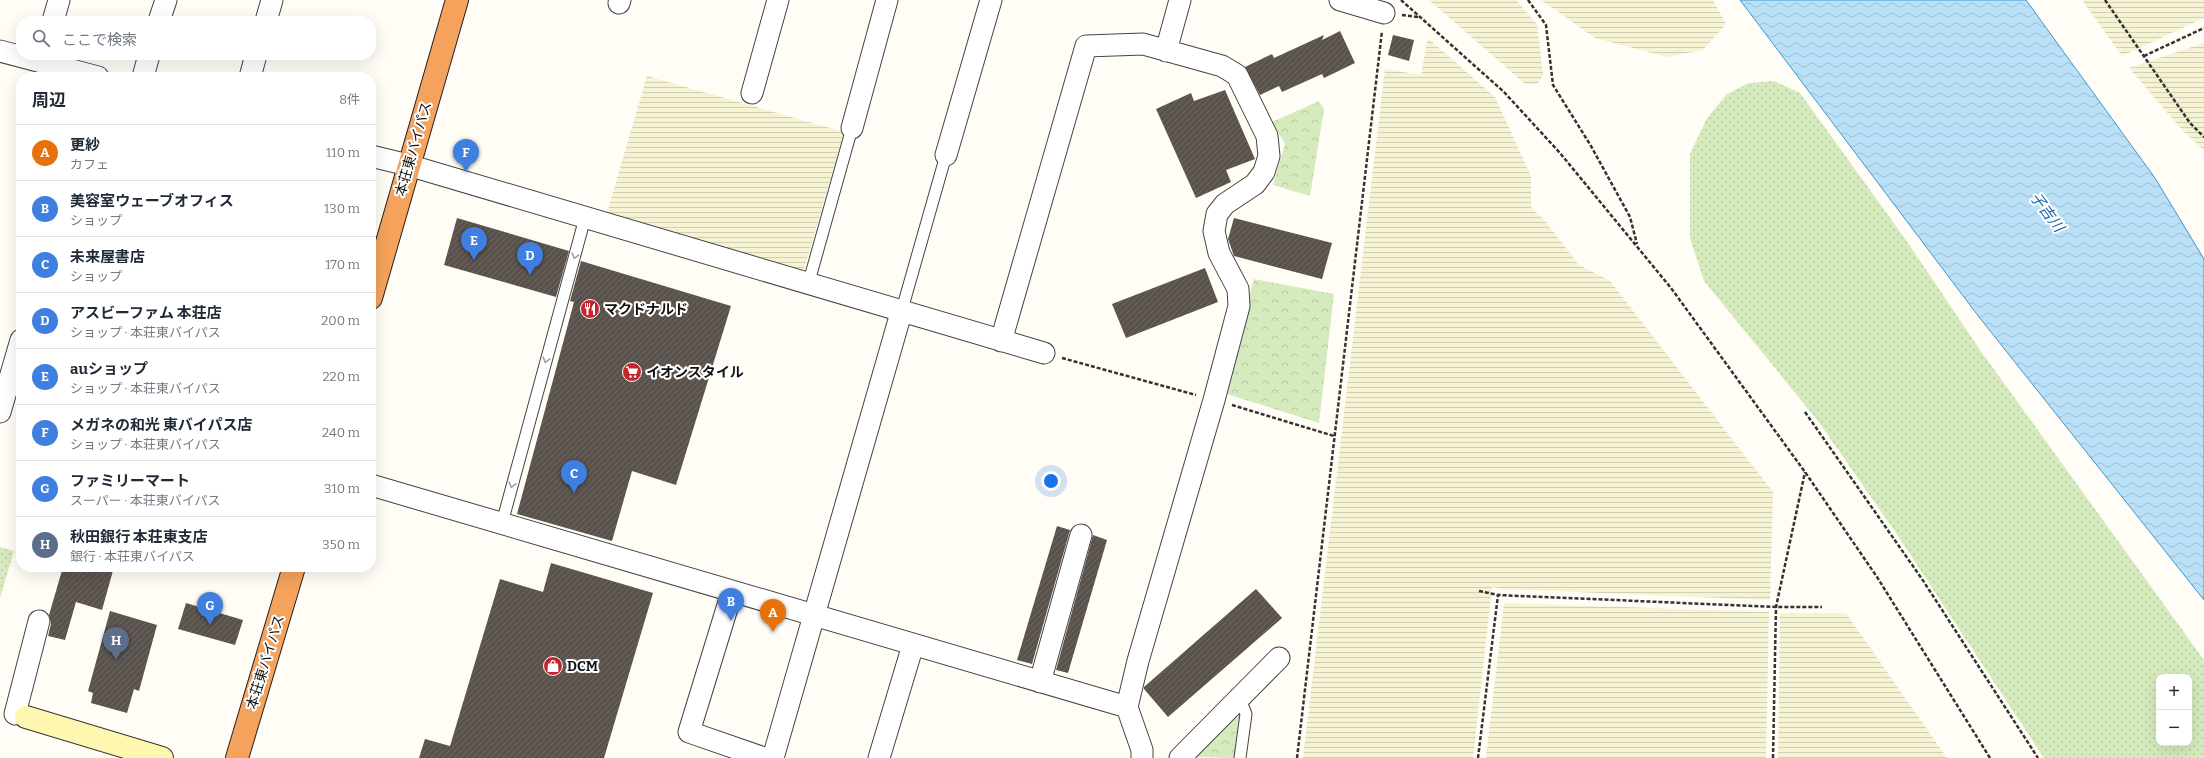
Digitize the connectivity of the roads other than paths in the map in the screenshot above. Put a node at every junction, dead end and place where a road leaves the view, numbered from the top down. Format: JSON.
{"nodes":[{"id":1,"x":59,"y":0,"type":"edge"},
{"id":2,"x":166,"y":0,"type":"edge"},
{"id":3,"x":272,"y":0,"type":"edge"},
{"id":4,"x":457,"y":0,"type":"edge"},
{"id":5,"x":778,"y":0,"type":"edge"},
{"id":6,"x":888,"y":0,"type":"edge"},
{"id":7,"x":991,"y":0,"type":"edge"},
{"id":8,"x":1180,"y":0,"type":"edge"},
{"id":9,"x":1340,"y":0,"type":"edge"},
{"id":10,"x":1384,"y":13,"type":"road end"},
{"id":11,"x":54,"y":16,"type":"edge"},
{"id":12,"x":161,"y":16,"type":"edge"},
{"id":13,"x":267,"y":16,"type":"edge"},
{"id":14,"x":0,"y":51,"type":"edge"},
{"id":15,"x":1166,"y":51,"type":"junction"},
{"id":16,"x":16,"y":54,"type":"edge"},
{"id":17,"x":47,"y":60,"type":"edge"},
{"id":18,"x":148,"y":60,"type":"edge"},
{"id":19,"x":255,"y":60,"type":"edge"},
{"id":20,"x":82,"y":72,"type":"edge"},
{"id":21,"x":144,"y":72,"type":"edge"},
{"id":22,"x":251,"y":72,"type":"edge"},
{"id":23,"x":752,"y":93,"type":"dead end"},
{"id":24,"x":852,"y":128,"type":"joint"},
{"id":25,"x":946,"y":154,"type":"joint"},
{"id":26,"x":376,"y":157,"type":"edge"},
{"id":27,"x":408,"y":165,"type":"junction"},
{"id":28,"x":585,"y":218,"type":"junction"},
{"id":29,"x":376,"y":280,"type":"edge"},
{"id":30,"x":808,"y":285,"type":"junction"},
{"id":31,"x":901,"y":312,"type":"junction"},
{"id":32,"x":1001,"y":341,"type":"junction"},
{"id":33,"x":1044,"y":354,"type":"road end"},
{"id":34,"x":16,"y":362,"type":"edge"},
{"id":35,"x":10,"y":388,"type":"edge"},
{"id":36,"x":0,"y":412,"type":"edge"},
{"id":37,"x":376,"y":486,"type":"edge"},
{"id":38,"x":502,"y":523,"type":"junction"},
{"id":39,"x":1081,"y":535,"type":"dead end"},
{"id":40,"x":293,"y":572,"type":"edge"},
{"id":41,"x":732,"y":592,"type":"junction"},
{"id":42,"x":815,"y":614,"type":"junction"},
{"id":43,"x":39,"y":621,"type":"dead end"},
{"id":44,"x":913,"y":645,"type":"junction"},
{"id":45,"x":1279,"y":658,"type":"dead end"},
{"id":46,"x":1040,"y":682,"type":"junction"},
{"id":47,"x":1240,"y":699,"type":"junction"},
{"id":48,"x":1127,"y":707,"type":"junction"},
{"id":49,"x":14,"y":714,"type":"edge"},
{"id":50,"x":1148,"y":755,"type":"edge"},
{"id":51,"x":162,"y":758,"type":"edge"},
{"id":52,"x":237,"y":758,"type":"edge"},
{"id":53,"x":764,"y":758,"type":"edge"},
{"id":54,"x":773,"y":758,"type":"edge"},
{"id":55,"x":879,"y":758,"type":"edge"},
{"id":56,"x":1180,"y":758,"type":"edge"},
{"id":57,"x":1240,"y":758,"type":"edge"}],
"edges":[{"from":1,"to":11,"type":"street"},
{"from":2,"to":12,"type":"street"},
{"from":3,"to":13,"type":"street"},
{"from":4,"to":27,"type":"highway","name":"本荘東バイパス"},
{"from":5,"to":23,"type":"street"},
{"from":6,"to":24,"type":"street"},
{"from":7,"to":25,"type":"street"},
{"from":8,"to":15,"type":"street"},
{"from":9,"to":10,"type":"street"},
{"from":14,"to":16,"type":"street"},
{"from":15,"to":32,"type":"street"},
{"from":15,"to":48,"type":"street"},
{"from":17,"to":20,"type":"street"},
{"from":18,"to":21,"type":"street"},
{"from":19,"to":22,"type":"street"},
{"from":24,"to":30,"type":"lane"},
{"from":25,"to":31,"type":"lane"},
{"from":26,"to":27,"type":"street"},
{"from":27,"to":28,"type":"street"},
{"from":27,"to":29,"type":"highway","name":"本荘東バイパス"},
{"from":28,"to":30,"type":"street"},
{"from":28,"to":38,"type":"lane","one_way":true},
{"from":30,"to":31,"type":"street"},
{"from":31,"to":32,"type":"street"},
{"from":31,"to":42,"type":"street"},
{"from":32,"to":33,"type":"street"},
{"from":34,"to":35,"type":"street"},
{"from":35,"to":36,"type":"street"},
{"from":37,"to":38,"type":"street"},
{"from":38,"to":41,"type":"street"},
{"from":39,"to":46,"type":"street"},
{"from":40,"to":52,"type":"highway","name":"本荘東バイパス"},
{"from":41,"to":42,"type":"street"},
{"from":41,"to":53,"type":"street"},
{"from":42,"to":44,"type":"street"},
{"from":42,"to":54,"type":"street"},
{"from":43,"to":49,"type":"street"},
{"from":44,"to":46,"type":"street"},
{"from":44,"to":55,"type":"street"},
{"from":45,"to":47,"type":"street"},
{"from":46,"to":48,"type":"street"},
{"from":47,"to":56,"type":"street"},
{"from":47,"to":57,"type":"lane"},
{"from":48,"to":50,"type":"street"},
{"from":49,"to":51,"type":"street"}]}
